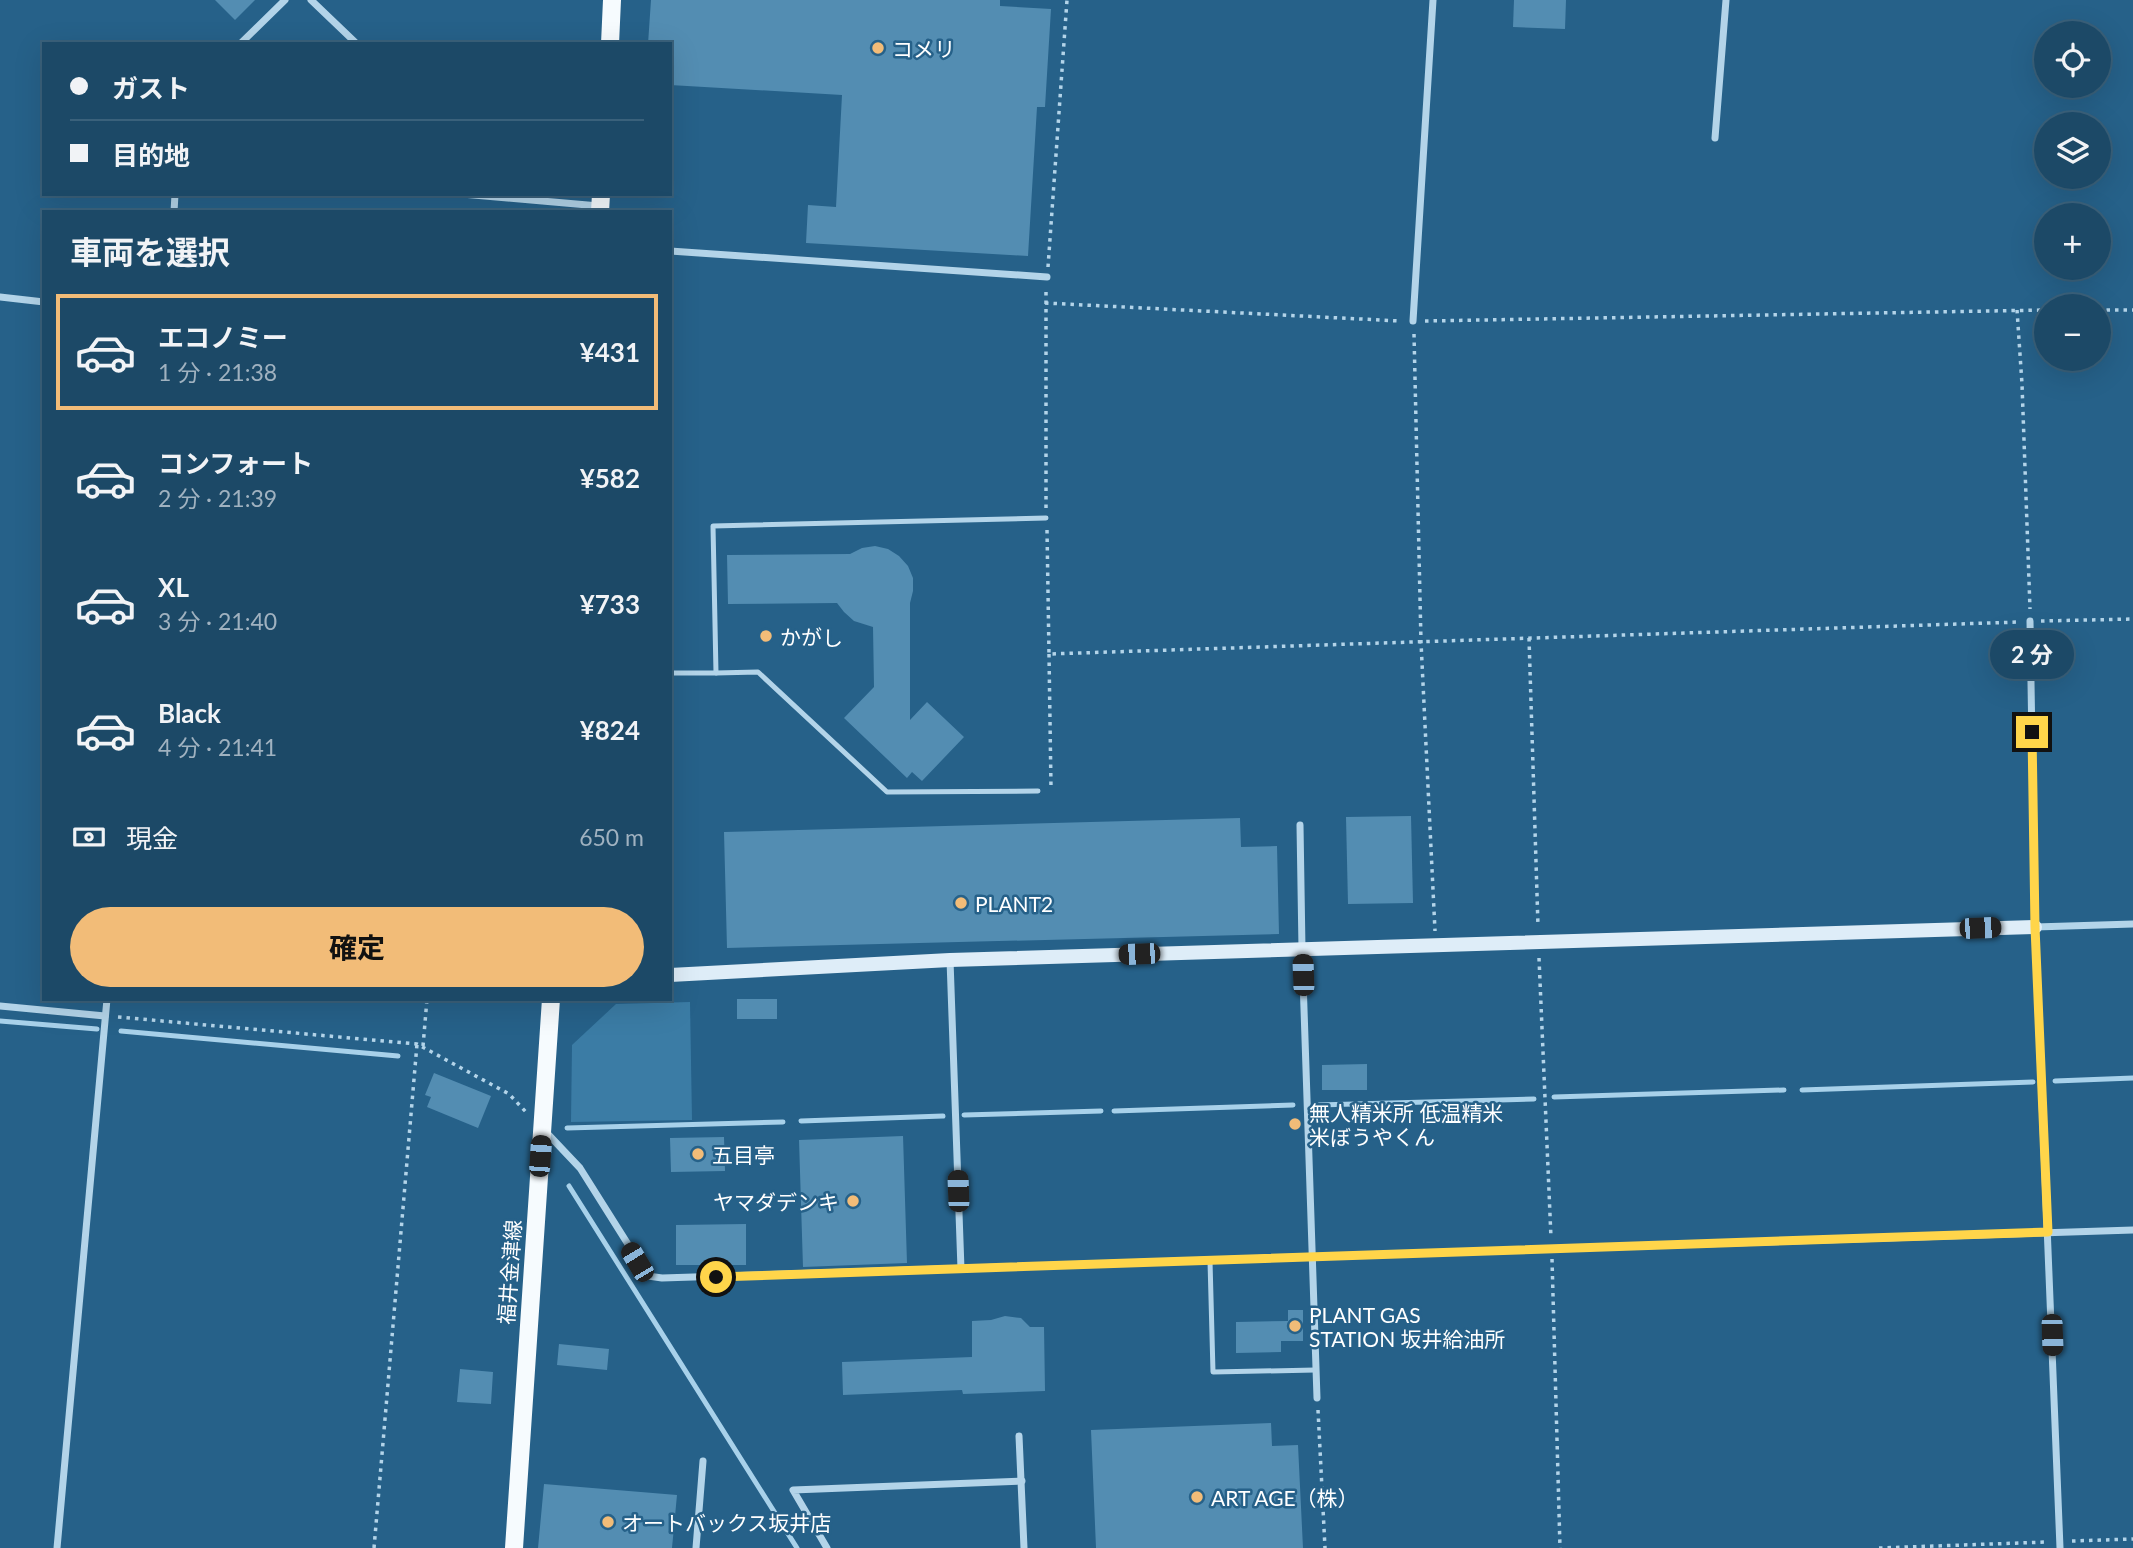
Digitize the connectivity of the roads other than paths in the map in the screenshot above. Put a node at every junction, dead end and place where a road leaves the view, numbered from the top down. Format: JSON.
{"nodes":[{"id":1,"x":285,"y":0,"type":"edge"},
{"id":2,"x":311,"y":0,"type":"edge"},
{"id":3,"x":612,"y":0,"type":"edge"},
{"id":4,"x":1433,"y":0,"type":"edge"},
{"id":5,"x":1726,"y":0,"type":"edge"},
{"id":6,"x":242,"y":42,"type":"edge"},
{"id":7,"x":355,"y":42,"type":"edge"},
{"id":8,"x":610,"y":42,"type":"edge"},
{"id":9,"x":1715,"y":138,"type":"dead end"},
{"id":10,"x":490,"y":196,"type":"edge"},
{"id":11,"x":600,"y":204,"type":"edge"},
{"id":12,"x":672,"y":251,"type":"edge"},
{"id":13,"x":1047,"y":277,"type":"road end"},
{"id":14,"x":0,"y":297,"type":"edge"},
{"id":15,"x":42,"y":302,"type":"edge"},
{"id":16,"x":1413,"y":321,"type":"road end"},
{"id":17,"x":1046,"y":518,"type":"road end"},
{"id":18,"x":2031,"y":621,"type":"road end"},
{"id":19,"x":672,"y":673,"type":"edge"},
{"id":20,"x":716,"y":673,"type":"junction"},
{"id":21,"x":1038,"y":791,"type":"dead end"},
{"id":22,"x":1300,"y":825,"type":"dead end"},
{"id":23,"x":2133,"y":924,"type":"edge"},
{"id":24,"x":2035,"y":927,"type":"junction"},
{"id":25,"x":1302,"y":949,"type":"junction"},
{"id":26,"x":950,"y":960,"type":"junction"},
{"id":27,"x":672,"y":975,"type":"edge"},
{"id":28,"x":107,"y":1001,"type":"edge"},
{"id":29,"x":551,"y":1001,"type":"edge"},
{"id":30,"x":0,"y":1006,"type":"edge"},
{"id":31,"x":106,"y":1016,"type":"junction"},
{"id":32,"x":542,"y":1128,"type":"junction"},
{"id":33,"x":2133,"y":1230,"type":"edge"},
{"id":34,"x":2048,"y":1232,"type":"junction"},
{"id":35,"x":1312,"y":1258,"type":"junction"},
{"id":36,"x":1210,"y":1261,"type":"junction"},
{"id":37,"x":961,"y":1269,"type":"junction"},
{"id":38,"x":1315,"y":1370,"type":"junction"},
{"id":39,"x":1317,"y":1398,"type":"road end"},
{"id":40,"x":1019,"y":1436,"type":"dead end"},
{"id":41,"x":703,"y":1461,"type":"dead end"},
{"id":42,"x":1022,"y":1481,"type":"junction"},
{"id":43,"x":2060,"y":1545,"type":"edge"},
{"id":44,"x":57,"y":1548,"type":"edge"},
{"id":45,"x":513,"y":1548,"type":"edge"},
{"id":46,"x":696,"y":1548,"type":"edge"},
{"id":47,"x":827,"y":1548,"type":"edge"},
{"id":48,"x":1024,"y":1548,"type":"edge"}],
"edges":[{"from":1,"to":6,"type":"street"},
{"from":2,"to":7,"type":"street"},
{"from":3,"to":8,"type":"main road"},
{"from":4,"to":16,"type":"street"},
{"from":5,"to":9,"type":"street"},
{"from":10,"to":11,"type":"street"},
{"from":12,"to":13,"type":"street"},
{"from":14,"to":15,"type":"street"},
{"from":17,"to":20,"type":"lane"},
{"from":18,"to":24,"type":"street"},
{"from":19,"to":20,"type":"lane"},
{"from":20,"to":21,"type":"lane"},
{"from":22,"to":25,"type":"street"},
{"from":23,"to":24,"type":"street"},
{"from":24,"to":25,"type":"street"},
{"from":24,"to":34,"type":"street"},
{"from":25,"to":26,"type":"street"},
{"from":25,"to":35,"type":"street"},
{"from":26,"to":27,"type":"street"},
{"from":26,"to":37,"type":"street"},
{"from":28,"to":31,"type":"street"},
{"from":29,"to":32,"type":"main road","name":"福井金津線"},
{"from":30,"to":31,"type":"street"},
{"from":31,"to":44,"type":"street"},
{"from":32,"to":37,"type":"street"},
{"from":32,"to":45,"type":"main road","name":"福井金津線"},
{"from":33,"to":34,"type":"street"},
{"from":34,"to":35,"type":"street"},
{"from":34,"to":43,"type":"street"},
{"from":35,"to":36,"type":"street"},
{"from":35,"to":38,"type":"street"},
{"from":36,"to":37,"type":"street"},
{"from":36,"to":38,"type":"lane"},
{"from":38,"to":39,"type":"street"},
{"from":40,"to":42,"type":"street"},
{"from":41,"to":46,"type":"street"},
{"from":42,"to":47,"type":"street"},
{"from":42,"to":48,"type":"street"}]}
